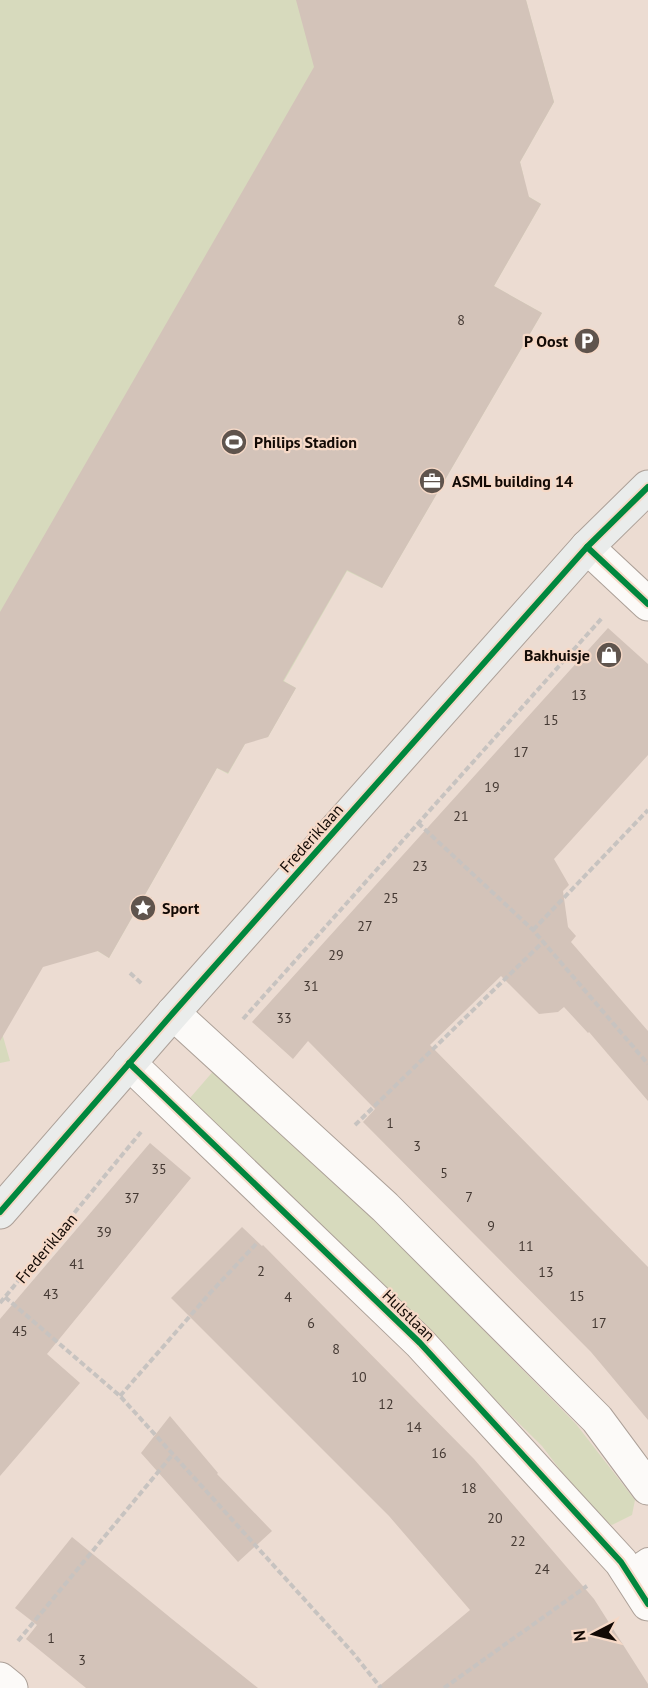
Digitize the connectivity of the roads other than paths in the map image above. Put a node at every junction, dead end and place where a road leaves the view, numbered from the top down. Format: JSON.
{"nodes":[{"id":1,"x":648,"y":487,"type":"edge"},
{"id":2,"x":587,"y":547,"type":"junction"},
{"id":3,"x":648,"y":604,"type":"edge"},
{"id":4,"x":173,"y":1013,"type":"junction"},
{"id":5,"x":129,"y":1063,"type":"junction"},
{"id":6,"x":0,"y":1212,"type":"edge"},
{"id":7,"x":648,"y":1488,"type":"edge"},
{"id":8,"x":633,"y":1565,"type":"edge"},
{"id":9,"x":648,"y":1604,"type":"edge"},
{"id":10,"x":0,"y":1679,"type":"edge"},
{"id":11,"x":11,"y":1688,"type":"edge"}],
"edges":[{"from":1,"to":2,"type":"street","name":"Frederiklaan"},
{"from":2,"to":3,"type":"street"},
{"from":2,"to":4,"type":"street","name":"Frederiklaan"},
{"from":4,"to":5,"type":"street","name":"Frederiklaan"},
{"from":4,"to":7,"type":"street"},
{"from":5,"to":6,"type":"street","name":"Frederiklaan"},
{"from":5,"to":8,"type":"street","name":"Hulstlaan"},
{"from":8,"to":9,"type":"street","name":"Hulstlaan"},
{"from":10,"to":11,"type":"street"}]}
